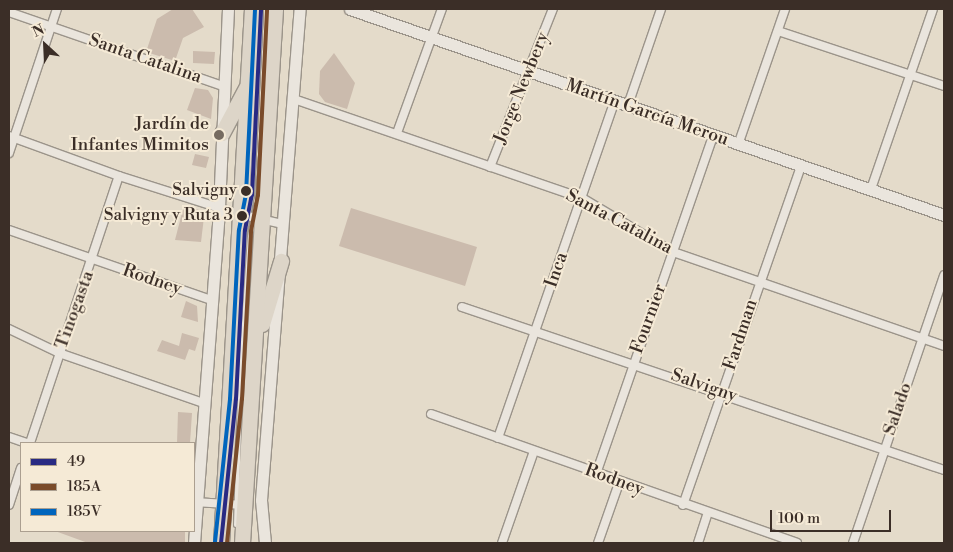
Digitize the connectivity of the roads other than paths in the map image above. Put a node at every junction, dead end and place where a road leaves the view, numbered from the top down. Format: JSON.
{"nodes":[{"id":1,"x":57,"y":9,"type":"edge"},
{"id":2,"x":228,"y":9,"type":"edge"},
{"id":3,"x":252,"y":9,"type":"edge"},
{"id":4,"x":261,"y":9,"type":"edge"},
{"id":5,"x":267,"y":9,"type":"edge"},
{"id":6,"x":276,"y":9,"type":"edge"},
{"id":7,"x":300,"y":9,"type":"edge"},
{"id":8,"x":350,"y":9,"type":"edge"},
{"id":9,"x":442,"y":9,"type":"edge"},
{"id":10,"x":553,"y":9,"type":"edge"},
{"id":11,"x":661,"y":9,"type":"edge"},
{"id":12,"x":786,"y":9,"type":"edge"},
{"id":13,"x":933,"y":9,"type":"edge"},
{"id":14,"x":9,"y":12,"type":"edge"},
{"id":15,"x":51,"y":26,"type":"junction"},
{"id":16,"x":778,"y":31,"type":"junction"},
{"id":17,"x":432,"y":38,"type":"junction"},
{"id":18,"x":528,"y":73,"type":"junction"},
{"id":19,"x":911,"y":74,"type":"junction"},
{"id":20,"x":944,"y":86,"type":"edge"},
{"id":21,"x":225,"y":87,"type":"junction"},
{"id":22,"x":247,"y":87,"type":"junction"},
{"id":23,"x":294,"y":99,"type":"junction"},
{"id":24,"x":615,"y":101,"type":"junction"},
{"id":25,"x":628,"y":105,"type":"junction"},
{"id":26,"x":222,"y":133,"type":"junction"},
{"id":27,"x":397,"y":133,"type":"junction"},
{"id":28,"x":12,"y":137,"type":"edge"},
{"id":29,"x":714,"y":137,"type":"junction"},
{"id":30,"x":738,"y":145,"type":"junction"},
{"id":31,"x":9,"y":153,"type":"edge"},
{"id":32,"x":800,"y":166,"type":"junction"},
{"id":33,"x":490,"y":167,"type":"junction"},
{"id":34,"x":119,"y":176,"type":"junction"},
{"id":35,"x":871,"y":190,"type":"junction"},
{"id":36,"x":582,"y":198,"type":"junction"},
{"id":37,"x":219,"y":207,"type":"junction"},
{"id":38,"x":944,"y":215,"type":"edge"},
{"id":39,"x":251,"y":217,"type":"junction"},
{"id":40,"x":282,"y":224,"type":"junction"},
{"id":41,"x":9,"y":230,"type":"edge"},
{"id":42,"x":673,"y":252,"type":"junction"},
{"id":43,"x":93,"y":260,"type":"junction"},
{"id":44,"x":281,"y":260,"type":"junction"},
{"id":45,"x":944,"y":274,"type":"edge"},
{"id":46,"x":760,"y":281,"type":"junction"},
{"id":47,"x":210,"y":300,"type":"junction"},
{"id":48,"x":462,"y":307,"type":"dead end"},
{"id":49,"x":9,"y":329,"type":"edge"},
{"id":50,"x":536,"y":330,"type":"junction"},
{"id":51,"x":923,"y":338,"type":"junction"},
{"id":52,"x":944,"y":346,"type":"edge"},
{"id":53,"x":254,"y":349,"type":"junction"},
{"id":54,"x":59,"y":354,"type":"junction"},
{"id":55,"x":634,"y":362,"type":"junction"},
{"id":56,"x":722,"y":392,"type":"junction"},
{"id":57,"x":203,"y":403,"type":"junction"},
{"id":58,"x":431,"y":414,"type":"dead end"},
{"id":59,"x":9,"y":437,"type":"edge"},
{"id":60,"x":498,"y":438,"type":"junction"},
{"id":61,"x":25,"y":442,"type":"edge"},
{"id":62,"x":28,"y":442,"type":"edge"},
{"id":63,"x":884,"y":448,"type":"junction"},
{"id":64,"x":534,"y":451,"type":"junction"},
{"id":65,"x":944,"y":470,"type":"edge"},
{"id":66,"x":20,"y":471,"type":"edge"},
{"id":67,"x":596,"y":474,"type":"junction"},
{"id":68,"x":619,"y":482,"type":"junction"},
{"id":69,"x":195,"y":502,"type":"edge"},
{"id":70,"x":9,"y":505,"type":"edge"},
{"id":71,"x":683,"y":505,"type":"junction"},
{"id":72,"x":233,"y":506,"type":"junction"},
{"id":73,"x":708,"y":513,"type":"junction"},
{"id":74,"x":239,"y":538,"type":"edge"},
{"id":75,"x":220,"y":543,"type":"edge"},
{"id":76,"x":228,"y":543,"type":"edge"},
{"id":77,"x":265,"y":543,"type":"edge"},
{"id":78,"x":502,"y":543,"type":"edge"},
{"id":79,"x":598,"y":543,"type":"edge"},
{"id":80,"x":698,"y":543,"type":"edge"},
{"id":81,"x":797,"y":543,"type":"edge"},
{"id":82,"x":852,"y":543,"type":"edge"}],
"edges":[{"from":1,"to":15,"type":"street"},
{"from":2,"to":21,"type":"street"},
{"from":3,"to":22,"type":"highway"},
{"from":4,"to":39,"type":"lane"},
{"from":5,"to":39,"type":"lane"},
{"from":6,"to":39,"type":"highway"},
{"from":7,"to":23,"type":"street"},
{"from":8,"to":17,"type":"street","name":"Martín García Merou"},
{"from":9,"to":17,"type":"street"},
{"from":10,"to":18,"type":"street","name":"Jorge Newbery"},
{"from":11,"to":25,"type":"street"},
{"from":12,"to":16,"type":"street"},
{"from":13,"to":19,"type":"street"},
{"from":14,"to":15,"type":"street","name":"Santa Catalina"},
{"from":15,"to":21,"type":"street","name":"Santa Catalina"},
{"from":15,"to":28,"type":"street"},
{"from":16,"to":19,"type":"street"},
{"from":16,"to":30,"type":"street"},
{"from":17,"to":18,"type":"street","name":"Martín García Merou"},
{"from":17,"to":27,"type":"street"},
{"from":18,"to":24,"type":"street","name":"Martín García Merou"},
{"from":18,"to":33,"type":"street","name":"Jorge Newbery"},
{"from":19,"to":20,"type":"street"},
{"from":19,"to":35,"type":"street"},
{"from":21,"to":26,"type":"street"},
{"from":22,"to":26,"type":"highway"},
{"from":22,"to":39,"type":"highway"},
{"from":23,"to":27,"type":"street","name":"Santa Catalina"},
{"from":23,"to":40,"type":"street"},
{"from":24,"to":25,"type":"street","name":"Martín García Merou"},
{"from":24,"to":36,"type":"street","name":"Inca"},
{"from":25,"to":29,"type":"street","name":"Martín García Merou"},
{"from":26,"to":37,"type":"street"},
{"from":27,"to":33,"type":"street","name":"Santa Catalina"},
{"from":28,"to":31,"type":"street"},
{"from":28,"to":34,"type":"street"},
{"from":29,"to":30,"type":"street","name":"Martín García Merou"},
{"from":29,"to":42,"type":"street","name":"Fournier"},
{"from":30,"to":32,"type":"street","name":"Martín García Merou"},
{"from":32,"to":35,"type":"street","name":"Martín García Merou"},
{"from":32,"to":46,"type":"street","name":"Fardman"},
{"from":33,"to":36,"type":"street","name":"Santa Catalina"},
{"from":34,"to":37,"type":"street"},
{"from":34,"to":43,"type":"street","name":"Tinogasta"},
{"from":35,"to":38,"type":"street","name":"Martín García Merou"},
{"from":36,"to":42,"type":"street","name":"Santa Catalina"},
{"from":36,"to":50,"type":"street","name":"Inca"},
{"from":37,"to":39,"type":"street"},
{"from":37,"to":47,"type":"street"},
{"from":39,"to":40,"type":"street"},
{"from":39,"to":53,"type":"highway"},
{"from":39,"to":72,"type":"highway"},
{"from":39,"to":72,"type":"lane"},
{"from":40,"to":44,"type":"street"},
{"from":41,"to":43,"type":"street","name":"Rodney"},
{"from":42,"to":46,"type":"street","name":"Santa Catalina"},
{"from":42,"to":55,"type":"street","name":"Fournier"},
{"from":43,"to":47,"type":"street","name":"Rodney"},
{"from":43,"to":54,"type":"street","name":"Tinogasta"},
{"from":44,"to":53,"type":"highway"},
{"from":44,"to":77,"type":"street"},
{"from":45,"to":51,"type":"street","name":"Salado"},
{"from":46,"to":51,"type":"street","name":"Santa Catalina"},
{"from":46,"to":56,"type":"street","name":"Fardman"},
{"from":47,"to":57,"type":"street"},
{"from":48,"to":50,"type":"street","name":"Salvigny"},
{"from":49,"to":54,"type":"street"},
{"from":50,"to":55,"type":"street","name":"Salvigny"},
{"from":50,"to":60,"type":"street","name":"Inca"},
{"from":51,"to":52,"type":"street","name":"Santa Catalina"},
{"from":51,"to":63,"type":"street","name":"Salado"},
{"from":53,"to":72,"type":"highway"},
{"from":54,"to":57,"type":"street"},
{"from":54,"to":62,"type":"street","name":"Tinogasta"},
{"from":55,"to":56,"type":"street","name":"Salvigny"},
{"from":55,"to":67,"type":"street","name":"Fournier"},
{"from":56,"to":63,"type":"street","name":"Salvigny"},
{"from":56,"to":71,"type":"street","name":"Fardman"},
{"from":57,"to":69,"type":"street"},
{"from":58,"to":60,"type":"street","name":"Rodney"},
{"from":59,"to":61,"type":"street"},
{"from":60,"to":64,"type":"street","name":"Rodney"},
{"from":63,"to":65,"type":"street","name":"Salvigny"},
{"from":63,"to":82,"type":"street","name":"Salado"},
{"from":64,"to":67,"type":"street","name":"Rodney"},
{"from":64,"to":78,"type":"street"},
{"from":66,"to":70,"type":"street"},
{"from":67,"to":68,"type":"street","name":"Rodney"},
{"from":68,"to":71,"type":"street","name":"Rodney"},
{"from":68,"to":79,"type":"street"},
{"from":69,"to":72,"type":"street"},
{"from":71,"to":73,"type":"street","name":"Rodney"},
{"from":72,"to":74,"type":"highway"},
{"from":72,"to":75,"type":"highway"},
{"from":72,"to":76,"type":"lane"},
{"from":73,"to":80,"type":"street"},
{"from":73,"to":81,"type":"street","name":"Rodney"}]}
